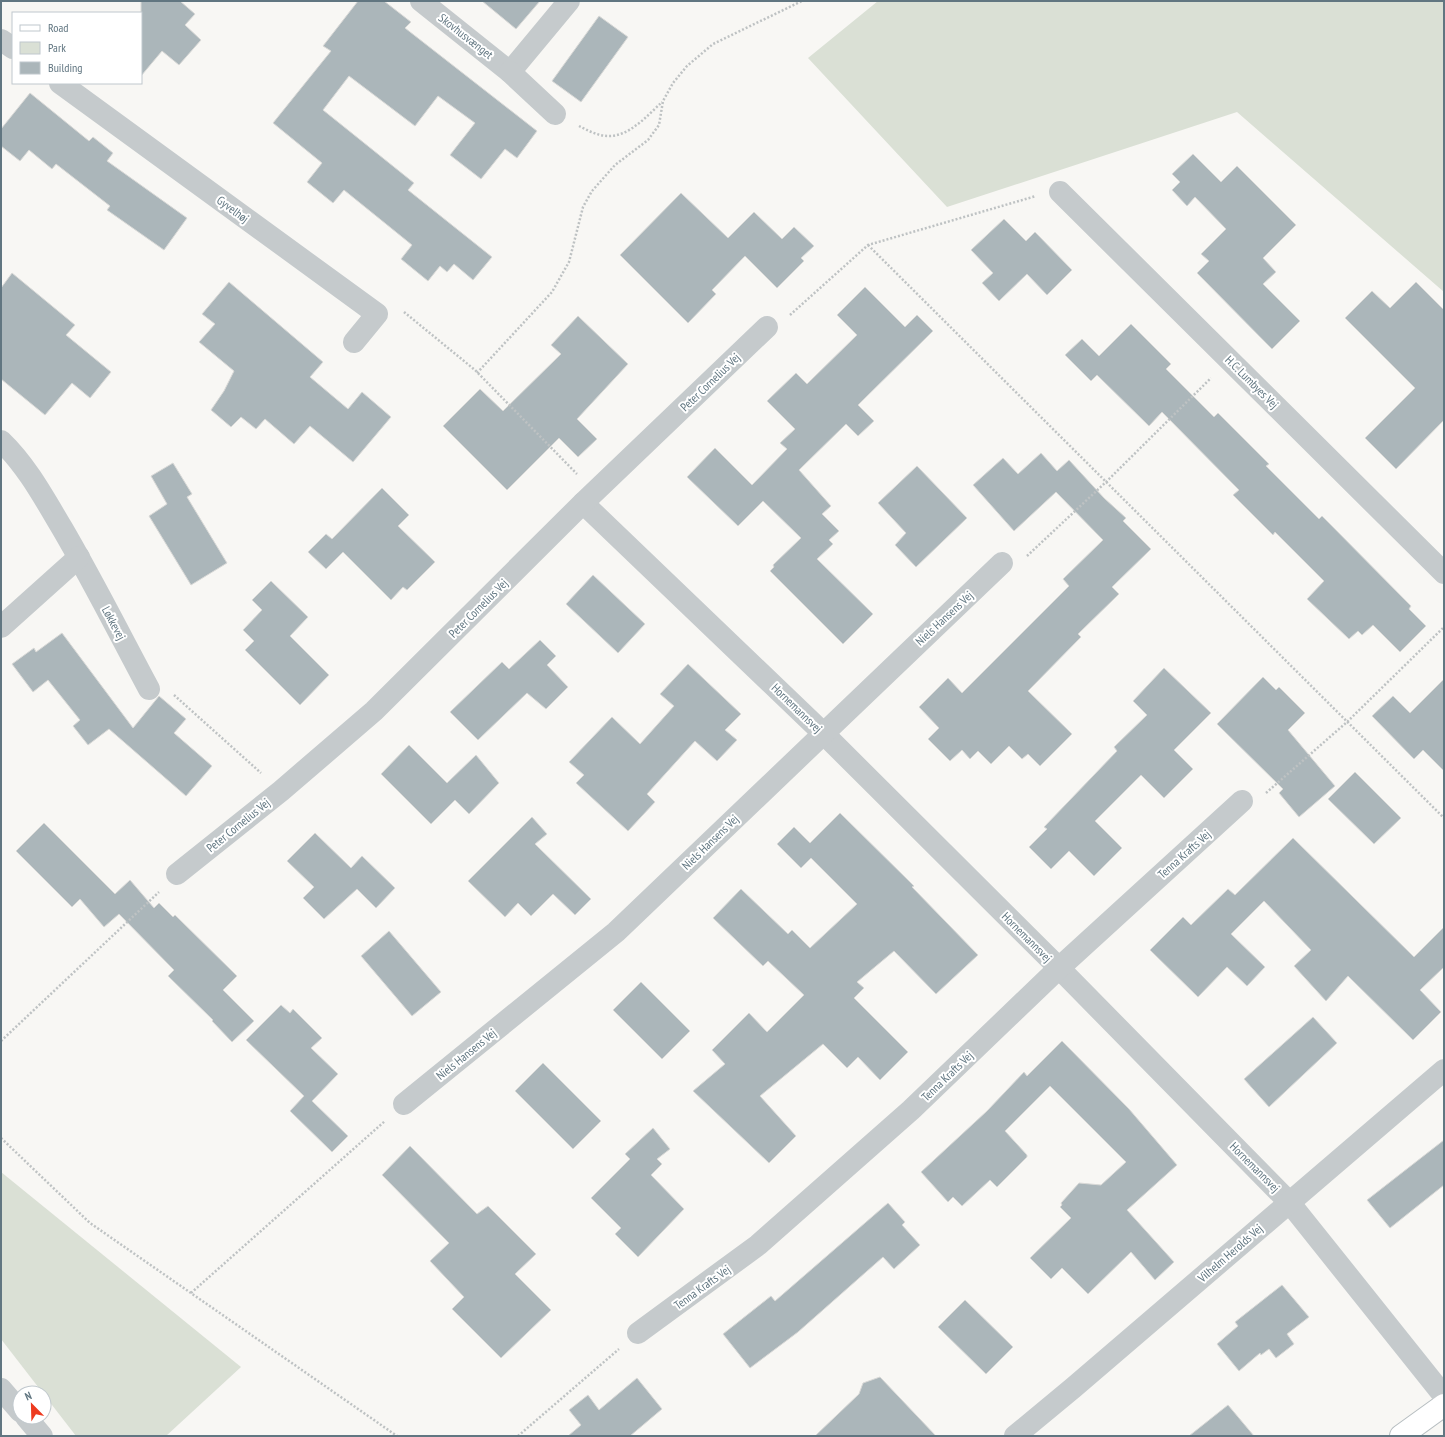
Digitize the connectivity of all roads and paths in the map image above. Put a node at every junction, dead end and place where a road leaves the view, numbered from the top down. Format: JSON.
{"nodes":[{"id":1,"x":421,"y":1,"type":"edge"},
{"id":2,"x":569,"y":1,"type":"edge"},
{"id":3,"x":802,"y":1,"type":"edge"},
{"id":4,"x":797,"y":2,"type":"edge"},
{"id":5,"x":1,"y":40,"type":"edge"},
{"id":6,"x":12,"y":47,"type":"edge"},
{"id":7,"x":510,"y":72,"type":"junction"},
{"id":8,"x":61,"y":84,"type":"edge"},
{"id":9,"x":663,"y":101,"type":"junction"},
{"id":10,"x":555,"y":114,"type":"joint"},
{"id":11,"x":1060,"y":192,"type":"joint"},
{"id":12,"x":868,"y":245,"type":"junction"},
{"id":13,"x":377,"y":314,"type":"junction"},
{"id":14,"x":767,"y":327,"type":"joint"},
{"id":15,"x":354,"y":342,"type":"dead end"},
{"id":16,"x":1229,"y":360,"type":"junction"},
{"id":17,"x":477,"y":372,"type":"junction"},
{"id":18,"x":1,"y":441,"type":"edge"},
{"id":19,"x":1106,"y":482,"type":"junction"},
{"id":20,"x":582,"y":504,"type":"junction"},
{"id":21,"x":78,"y":557,"type":"junction"},
{"id":22,"x":1002,"y":563,"type":"joint"},
{"id":23,"x":1444,"y":573,"type":"edge"},
{"id":24,"x":1,"y":627,"type":"edge"},
{"id":25,"x":1444,"y":627,"type":"edge"},
{"id":26,"x":149,"y":689,"type":"joint"},
{"id":27,"x":1347,"y":722,"type":"junction"},
{"id":28,"x":823,"y":733,"type":"junction"},
{"id":29,"x":281,"y":791,"type":"junction"},
{"id":30,"x":1242,"y":801,"type":"joint"},
{"id":31,"x":1444,"y":818,"type":"edge"},
{"id":32,"x":177,"y":874,"type":"joint"},
{"id":33,"x":1059,"y":968,"type":"junction"},
{"id":34,"x":1,"y":1041,"type":"edge"},
{"id":35,"x":1444,"y":1070,"type":"edge"},
{"id":36,"x":404,"y":1104,"type":"joint"},
{"id":37,"x":1,"y":1138,"type":"edge"},
{"id":38,"x":1289,"y":1202,"type":"junction"},
{"id":39,"x":192,"y":1293,"type":"junction"},
{"id":40,"x":638,"y":1334,"type":"joint"},
{"id":41,"x":1,"y":1389,"type":"edge"},
{"id":42,"x":1444,"y":1396,"type":"edge"},
{"id":43,"x":12,"y":1402,"type":"edge"},
{"id":44,"x":1444,"y":1405,"type":"edge"},
{"id":45,"x":33,"y":1425,"type":"edge"},
{"id":46,"x":42,"y":1436,"type":"edge"},
{"id":47,"x":396,"y":1436,"type":"edge"},
{"id":48,"x":518,"y":1436,"type":"edge"},
{"id":49,"x":1015,"y":1436,"type":"edge"},
{"id":50,"x":1401,"y":1436,"type":"edge"}],
"edges":[{"from":1,"to":7,"type":"street","name":"Skovhusvænget"},
{"from":2,"to":7,"type":"street"},
{"from":3,"to":4,"type":"path"},
{"from":4,"to":9,"type":"path"},
{"from":5,"to":6,"type":"street"},
{"from":7,"to":10,"type":"street","name":"Skovhusvænget"},
{"from":8,"to":13,"type":"street","name":"Gyvelhøj"},
{"from":9,"to":10,"type":"path"},
{"from":9,"to":17,"type":"path"},
{"from":11,"to":12,"type":"path"},
{"from":11,"to":16,"type":"street","name":"H.C. Lumbyes Vej"},
{"from":12,"to":14,"type":"path"},
{"from":12,"to":19,"type":"path"},
{"from":13,"to":15,"type":"street"},
{"from":13,"to":17,"type":"path"},
{"from":14,"to":20,"type":"street","name":"Peter Cornelius Vej"},
{"from":16,"to":19,"type":"path"},
{"from":16,"to":23,"type":"street","name":"H.C. Lumbyes Vej"},
{"from":17,"to":20,"type":"path"},
{"from":18,"to":21,"type":"street","name":"Løkkevej"},
{"from":19,"to":22,"type":"path"},
{"from":19,"to":27,"type":"path"},
{"from":20,"to":28,"type":"street","name":"Hornemannsvej"},
{"from":20,"to":29,"type":"street","name":"Peter Cornelius Vej"},
{"from":21,"to":24,"type":"street"},
{"from":21,"to":26,"type":"street","name":"Løkkevej"},
{"from":22,"to":28,"type":"street","name":"Niels Hansens Vej"},
{"from":25,"to":27,"type":"path"},
{"from":26,"to":29,"type":"path"},
{"from":27,"to":30,"type":"path"},
{"from":27,"to":31,"type":"path"},
{"from":28,"to":33,"type":"street","name":"Hornemannsvej"},
{"from":28,"to":36,"type":"street","name":"Niels Hansens Vej"},
{"from":29,"to":32,"type":"street","name":"Peter Cornelius Vej"},
{"from":30,"to":33,"type":"street","name":"Tenna Krafts Vej"},
{"from":32,"to":34,"type":"path"},
{"from":33,"to":38,"type":"street","name":"Hornemannsvej"},
{"from":33,"to":40,"type":"street","name":"Tenna Krafts Vej"},
{"from":35,"to":38,"type":"street","name":"Vilhelm Herolds Vej"},
{"from":36,"to":39,"type":"path"},
{"from":37,"to":39,"type":"path"},
{"from":38,"to":42,"type":"street","name":"Hornemannsvej"},
{"from":38,"to":49,"type":"street","name":"Vilhelm Herolds Vej"},
{"from":39,"to":47,"type":"path"},
{"from":40,"to":48,"type":"path"},
{"from":41,"to":43,"type":"street"},
{"from":44,"to":50,"type":"street"},
{"from":45,"to":46,"type":"street"}]}
